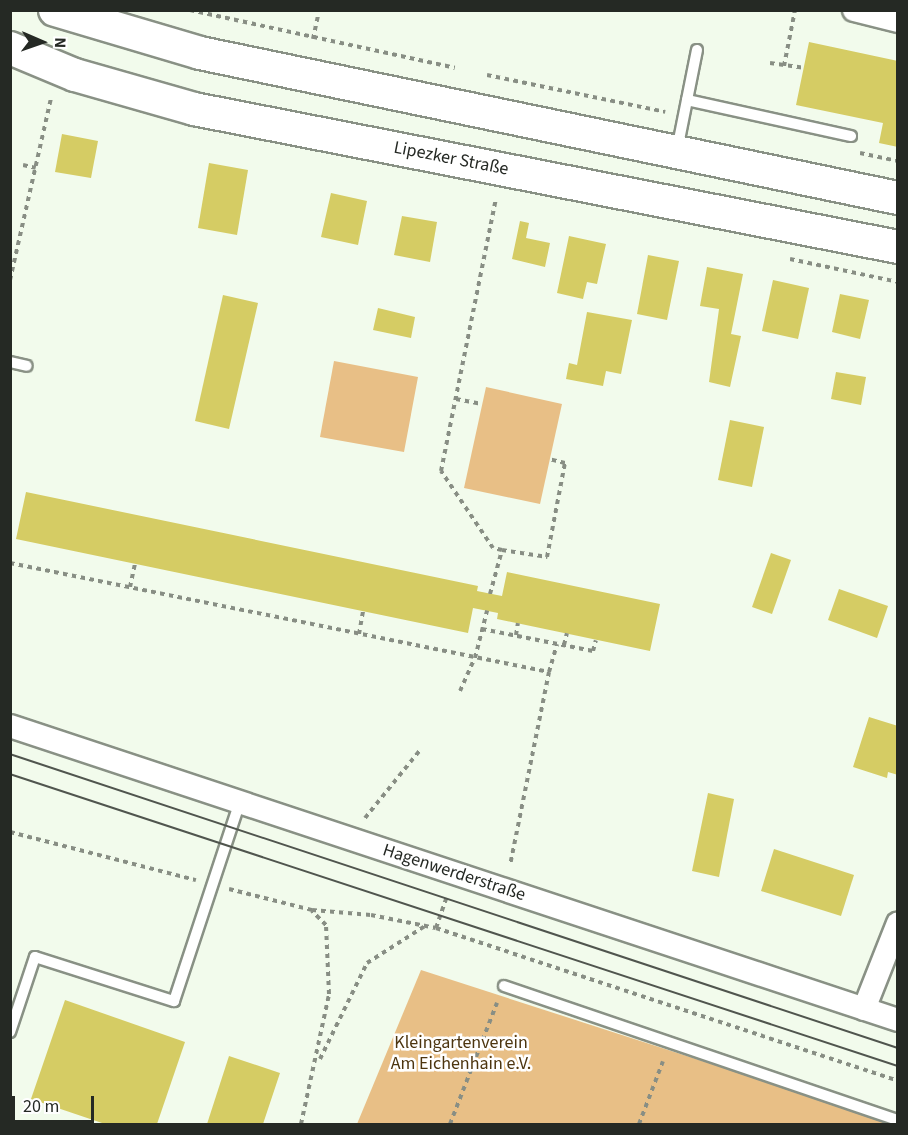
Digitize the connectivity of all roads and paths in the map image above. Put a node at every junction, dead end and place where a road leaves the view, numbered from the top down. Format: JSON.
{"nodes":[{"id":1,"x":54,"y":10,"type":"edge"},
{"id":2,"x":190,"y":10,"type":"edge"},
{"id":3,"x":795,"y":10,"type":"edge"},
{"id":4,"x":854,"y":10,"type":"edge"},
{"id":5,"x":318,"y":15,"type":"dead end"},
{"id":6,"x":897,"y":21,"type":"edge"},
{"id":7,"x":313,"y":39,"type":"junction"},
{"id":8,"x":10,"y":48,"type":"edge"},
{"id":9,"x":697,"y":50,"type":"dead end"},
{"id":10,"x":770,"y":63,"type":"dead end"},
{"id":11,"x":784,"y":66,"type":"junction"},
{"id":12,"x":455,"y":68,"type":"dead end"},
{"id":13,"x":804,"y":68,"type":"dead end"},
{"id":14,"x":51,"y":98,"type":"dead end"},
{"id":15,"x":687,"y":100,"type":"junction"},
{"id":16,"x":851,"y":136,"type":"dead end"},
{"id":17,"x":677,"y":151,"type":"junction"},
{"id":18,"x":23,"y":165,"type":"dead end"},
{"id":19,"x":36,"y":168,"type":"junction"},
{"id":20,"x":496,"y":194,"type":"dead end"},
{"id":21,"x":897,"y":198,"type":"edge"},
{"id":22,"x":897,"y":247,"type":"edge"},
{"id":23,"x":10,"y":280,"type":"edge"},
{"id":24,"x":10,"y":362,"type":"edge"},
{"id":25,"x":27,"y":366,"type":"dead end"},
{"id":26,"x":456,"y":399,"type":"junction"},
{"id":27,"x":481,"y":404,"type":"dead end"},
{"id":28,"x":549,"y":459,"type":"dead end"},
{"id":29,"x":502,"y":550,"type":"junction"},
{"id":30,"x":10,"y":563,"type":"edge"},
{"id":31,"x":135,"y":563,"type":"dead end"},
{"id":32,"x":130,"y":587,"type":"junction"},
{"id":33,"x":490,"y":594,"type":"dead end"},
{"id":34,"x":363,"y":611,"type":"dead end"},
{"id":35,"x":486,"y":611,"type":"dead end"},
{"id":36,"x":518,"y":623,"type":"dead end"},
{"id":37,"x":482,"y":629,"type":"junction"},
{"id":38,"x":567,"y":633,"type":"dead end"},
{"id":39,"x":359,"y":634,"type":"junction"},
{"id":40,"x":516,"y":635,"type":"junction"},
{"id":41,"x":596,"y":640,"type":"dead end"},
{"id":42,"x":557,"y":644,"type":"junction"},
{"id":43,"x":564,"y":645,"type":"junction"},
{"id":44,"x":475,"y":658,"type":"junction"},
{"id":45,"x":549,"y":672,"type":"junction"},
{"id":46,"x":460,"y":691,"type":"dead end"},
{"id":47,"x":10,"y":726,"type":"edge"},
{"id":48,"x":420,"y":750,"type":"dead end"},
{"id":49,"x":240,"y":802,"type":"junction"},
{"id":50,"x":361,"y":824,"type":"dead end"},
{"id":51,"x":10,"y":832,"type":"edge"},
{"id":52,"x":508,"y":874,"type":"dead end"},
{"id":53,"x":213,"y":885,"type":"junction"},
{"id":54,"x":312,"y":910,"type":"junction"},
{"id":55,"x":897,"y":923,"type":"edge"},
{"id":56,"x":426,"y":926,"type":"junction"},
{"id":57,"x":504,"y":986,"type":"joint"},
{"id":58,"x":864,"y":1009,"type":"junction"},
{"id":59,"x":897,"y":1020,"type":"edge"},
{"id":60,"x":10,"y":1032,"type":"edge"},
{"id":61,"x":671,"y":1041,"type":"junction"},
{"id":62,"x":317,"y":1065,"type":"junction"},
{"id":63,"x":897,"y":1081,"type":"edge"},
{"id":64,"x":897,"y":1120,"type":"edge"},
{"id":65,"x":301,"y":1125,"type":"edge"},
{"id":66,"x":450,"y":1125,"type":"edge"},
{"id":67,"x":639,"y":1125,"type":"edge"}],
"edges":[{"from":1,"to":17,"type":"main road"},
{"from":2,"to":7,"type":"path"},
{"from":3,"to":11,"type":"path"},
{"from":4,"to":6,"type":"street"},
{"from":5,"to":7,"type":"path"},
{"from":7,"to":12,"type":"path"},
{"from":8,"to":22,"type":"main road","name":"Lipezker Straße"},
{"from":9,"to":15,"type":"lane"},
{"from":10,"to":11,"type":"path"},
{"from":11,"to":13,"type":"path"},
{"from":14,"to":19,"type":"path"},
{"from":15,"to":16,"type":"lane"},
{"from":15,"to":17,"type":"lane"},
{"from":17,"to":21,"type":"main road"},
{"from":18,"to":19,"type":"path"},
{"from":19,"to":23,"type":"path"},
{"from":20,"to":26,"type":"path"},
{"from":24,"to":25,"type":"lane"},
{"from":26,"to":27,"type":"path"},
{"from":26,"to":29,"type":"path"},
{"from":28,"to":29,"type":"path"},
{"from":29,"to":33,"type":"path"},
{"from":30,"to":32,"type":"path"},
{"from":31,"to":32,"type":"path"},
{"from":32,"to":39,"type":"path"},
{"from":34,"to":39,"type":"path"},
{"from":35,"to":37,"type":"path"},
{"from":36,"to":40,"type":"path"},
{"from":37,"to":40,"type":"path"},
{"from":37,"to":44,"type":"path"},
{"from":38,"to":43,"type":"path"},
{"from":39,"to":44,"type":"path"},
{"from":40,"to":42,"type":"path"},
{"from":41,"to":43,"type":"path"},
{"from":42,"to":43,"type":"path"},
{"from":42,"to":45,"type":"path"},
{"from":44,"to":45,"type":"path"},
{"from":44,"to":46,"type":"path"},
{"from":45,"to":52,"type":"path"},
{"from":47,"to":49,"type":"street","name":"Hagenwerderstraße"},
{"from":48,"to":50,"type":"path"},
{"from":49,"to":53,"type":"lane"},
{"from":49,"to":58,"type":"street","name":"Hagenwerderstraße"},
{"from":51,"to":53,"type":"path"},
{"from":53,"to":54,"type":"path"},
{"from":53,"to":60,"type":"lane"},
{"from":54,"to":56,"type":"path"},
{"from":54,"to":62,"type":"path"},
{"from":55,"to":58,"type":"street"},
{"from":56,"to":62,"type":"path"},
{"from":56,"to":63,"type":"path"},
{"from":57,"to":61,"type":"lane"},
{"from":57,"to":66,"type":"path"},
{"from":58,"to":59,"type":"street","name":"Hagenwerderstraße"},
{"from":61,"to":64,"type":"lane"},
{"from":61,"to":67,"type":"path"},
{"from":62,"to":65,"type":"path"}]}
